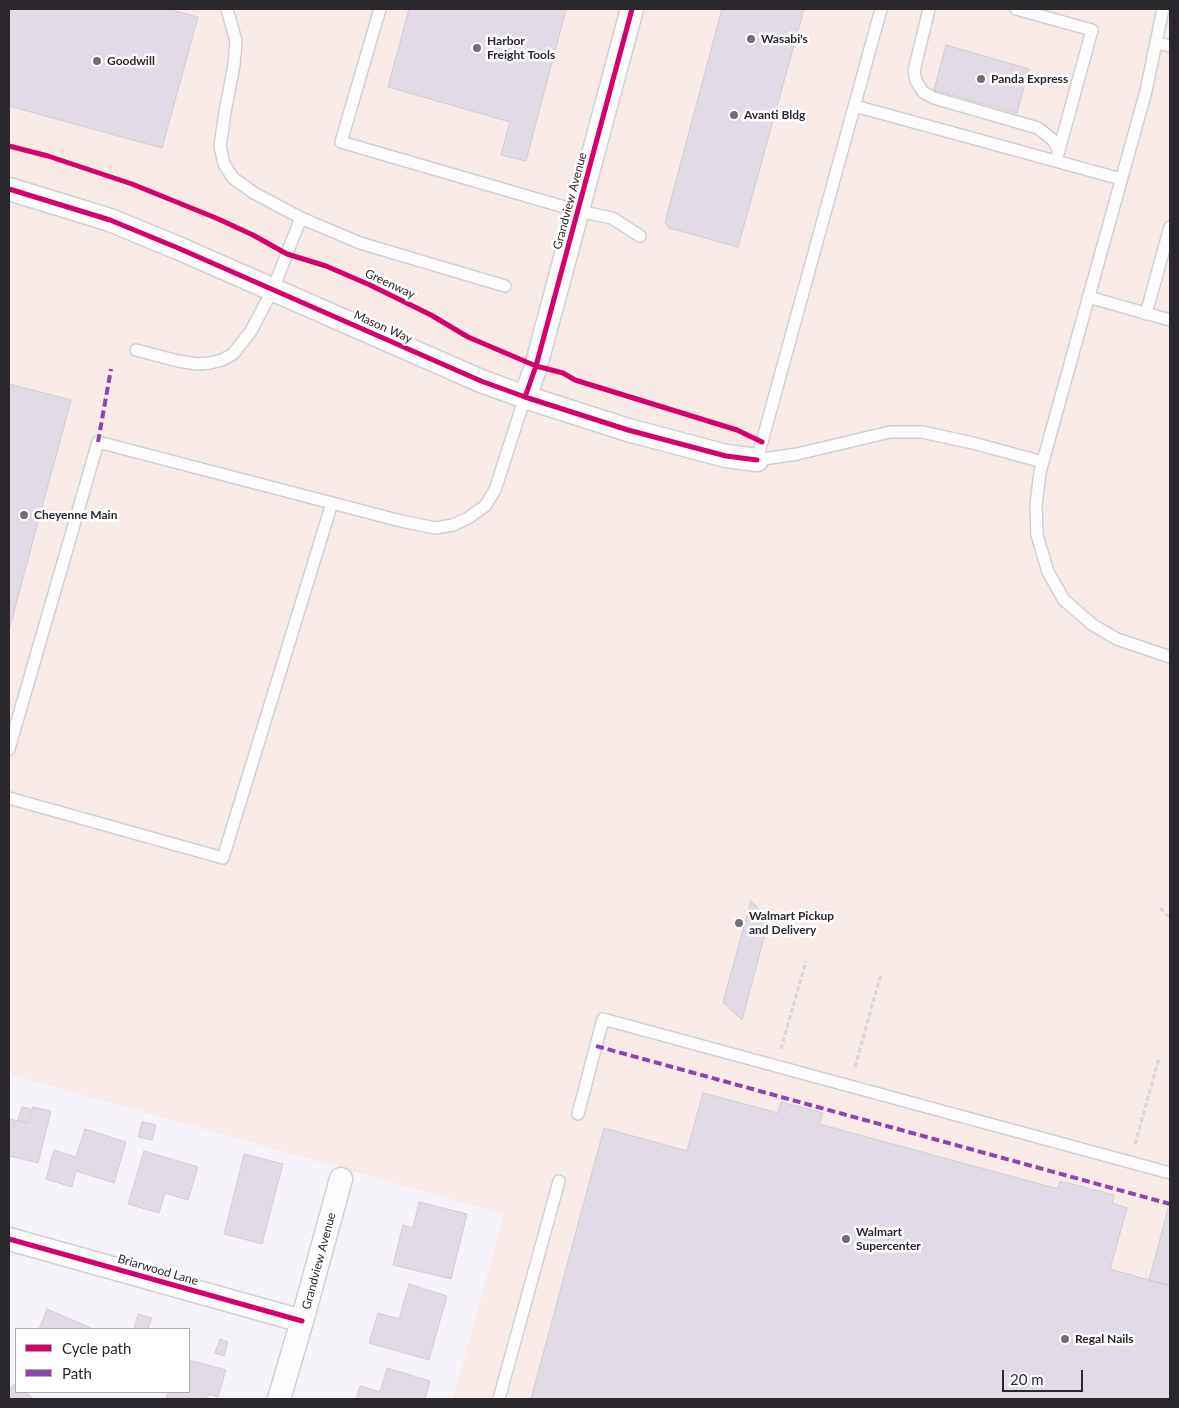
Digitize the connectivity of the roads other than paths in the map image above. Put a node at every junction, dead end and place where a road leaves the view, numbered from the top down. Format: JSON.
{"nodes":[{"id":1,"x":227,"y":9,"type":"edge"},
{"id":2,"x":380,"y":9,"type":"edge"},
{"id":3,"x":632,"y":9,"type":"edge"},
{"id":4,"x":881,"y":9,"type":"edge"},
{"id":5,"x":929,"y":9,"type":"edge"},
{"id":6,"x":1016,"y":9,"type":"edge"},
{"id":7,"x":1163,"y":9,"type":"edge"},
{"id":8,"x":1157,"y":43,"type":"junction"},
{"id":9,"x":1170,"y":46,"type":"edge"},
{"id":10,"x":855,"y":106,"type":"junction"},
{"id":11,"x":1058,"y":156,"type":"junction"},
{"id":12,"x":1121,"y":179,"type":"junction"},
{"id":13,"x":9,"y":189,"type":"edge"},
{"id":14,"x":578,"y":211,"type":"junction"},
{"id":15,"x":301,"y":218,"type":"junction"},
{"id":16,"x":1170,"y":227,"type":"edge"},
{"id":17,"x":640,"y":236,"type":"dead end"},
{"id":18,"x":506,"y":286,"type":"dead end"},
{"id":19,"x":273,"y":289,"type":"junction"},
{"id":20,"x":1088,"y":297,"type":"junction"},
{"id":21,"x":1146,"y":314,"type":"junction"},
{"id":22,"x":1170,"y":320,"type":"edge"},
{"id":23,"x":136,"y":350,"type":"dead end"},
{"id":24,"x":525,"y":398,"type":"junction"},
{"id":25,"x":757,"y":460,"type":"junction"},
{"id":26,"x":1042,"y":462,"type":"junction"},
{"id":27,"x":332,"y":503,"type":"junction"},
{"id":28,"x":1170,"y":657,"type":"edge"},
{"id":29,"x":9,"y":749,"type":"edge"},
{"id":30,"x":9,"y":798,"type":"edge"},
{"id":31,"x":578,"y":1114,"type":"dead end"},
{"id":32,"x":1170,"y":1173,"type":"edge"},
{"id":33,"x":341,"y":1179,"type":"dead end"},
{"id":34,"x":559,"y":1181,"type":"dead end"},
{"id":35,"x":9,"y":1239,"type":"edge"},
{"id":36,"x":302,"y":1321,"type":"junction"},
{"id":37,"x":279,"y":1399,"type":"edge"},
{"id":38,"x":499,"y":1399,"type":"edge"}],
"edges":[{"from":1,"to":15,"type":"lane"},
{"from":2,"to":14,"type":"lane"},
{"from":3,"to":14,"type":"street","name":"Grandview Avenue"},
{"from":4,"to":10,"type":"lane"},
{"from":5,"to":11,"type":"lane"},
{"from":6,"to":11,"type":"lane"},
{"from":7,"to":8,"type":"lane"},
{"from":8,"to":9,"type":"lane"},
{"from":8,"to":12,"type":"lane"},
{"from":10,"to":11,"type":"lane"},
{"from":10,"to":25,"type":"lane"},
{"from":11,"to":12,"type":"lane"},
{"from":12,"to":20,"type":"lane"},
{"from":13,"to":19,"type":"street","name":"Mason Way"},
{"from":14,"to":17,"type":"lane"},
{"from":14,"to":24,"type":"street","name":"Grandview Avenue"},
{"from":15,"to":18,"type":"lane"},
{"from":15,"to":19,"type":"lane"},
{"from":16,"to":21,"type":"lane"},
{"from":19,"to":23,"type":"lane"},
{"from":19,"to":24,"type":"street","name":"Mason Way"},
{"from":20,"to":21,"type":"lane"},
{"from":20,"to":26,"type":"lane"},
{"from":21,"to":22,"type":"lane"},
{"from":24,"to":25,"type":"street","name":"Mason Way"},
{"from":24,"to":27,"type":"lane"},
{"from":25,"to":26,"type":"lane"},
{"from":26,"to":28,"type":"lane"},
{"from":27,"to":29,"type":"lane"},
{"from":27,"to":30,"type":"lane"},
{"from":31,"to":32,"type":"lane"},
{"from":33,"to":36,"type":"street","name":"Grandview Avenue"},
{"from":34,"to":38,"type":"lane"},
{"from":35,"to":36,"type":"street","name":"Briarwood Lane"},
{"from":36,"to":37,"type":"street","name":"Grandview Avenue"}]}
